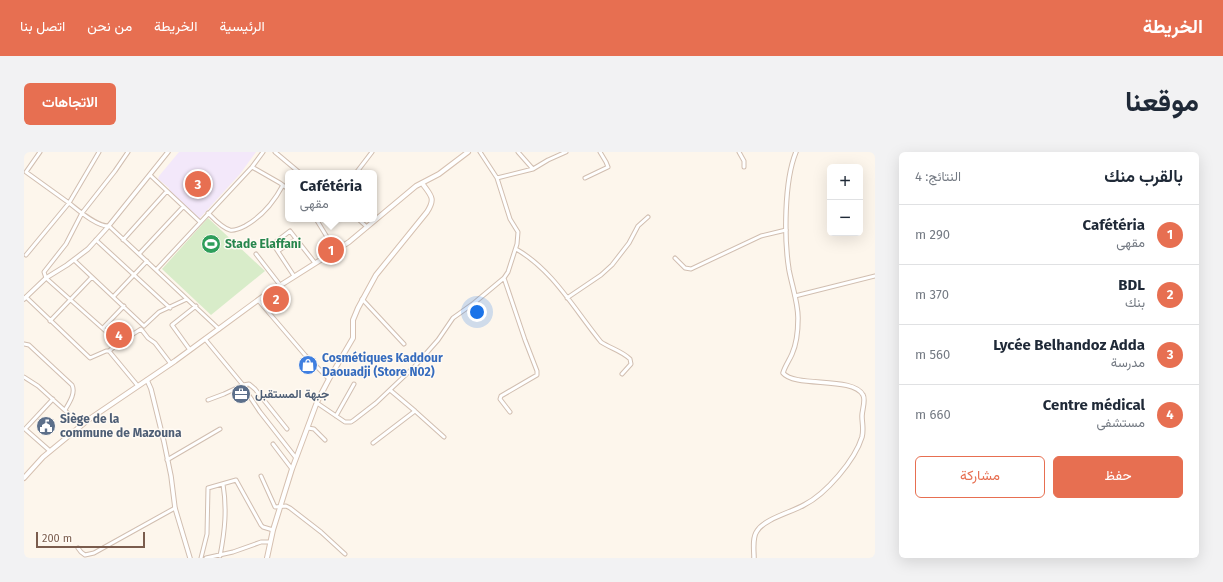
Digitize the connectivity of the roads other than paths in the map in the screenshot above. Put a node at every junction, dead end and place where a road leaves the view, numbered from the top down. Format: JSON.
{"nodes":[{"id":1,"x":40,"y":152,"type":"edge"},
{"id":2,"x":99,"y":152,"type":"edge"},
{"id":3,"x":128,"y":152,"type":"edge"},
{"id":4,"x":168,"y":152,"type":"edge"},
{"id":5,"x":263,"y":152,"type":"edge"},
{"id":6,"x":275,"y":152,"type":"edge"},
{"id":7,"x":372,"y":152,"type":"edge"},
{"id":8,"x":468,"y":152,"type":"edge"},
{"id":9,"x":480,"y":152,"type":"edge"},
{"id":10,"x":518,"y":152,"type":"edge"},
{"id":11,"x":566,"y":152,"type":"edge"},
{"id":12,"x":600,"y":152,"type":"edge"},
{"id":13,"x":739,"y":152,"type":"edge"},
{"id":14,"x":796,"y":152,"type":"edge"},
{"id":15,"x":744,"y":166,"type":"dead end"},
{"id":16,"x":252,"y":167,"type":"junction"},
{"id":17,"x":533,"y":168,"type":"junction"},
{"id":18,"x":296,"y":170,"type":"edge"},
{"id":19,"x":358,"y":170,"type":"edge"},
{"id":20,"x":25,"y":172,"type":"edge"},
{"id":21,"x":150,"y":175,"type":"junction"},
{"id":22,"x":497,"y":178,"type":"junction"},
{"id":23,"x":585,"y":178,"type":"dead end"},
{"id":24,"x":422,"y":183,"type":"junction"},
{"id":25,"x":283,"y":185,"type":"joint"},
{"id":26,"x":167,"y":191,"type":"junction"},
{"id":27,"x":69,"y":204,"type":"junction"},
{"id":28,"x":183,"y":207,"type":"junction"},
{"id":29,"x":82,"y":213,"type":"junction"},
{"id":30,"x":208,"y":213,"type":"junction"},
{"id":31,"x":648,"y":217,"type":"dead end"},
{"id":32,"x":377,"y":219,"type":"edge"},
{"id":33,"x":200,"y":222,"type":"junction"},
{"id":34,"x":318,"y":222,"type":"edge"},
{"id":35,"x":361,"y":222,"type":"edge"},
{"id":36,"x":373,"y":222,"type":"edge"},
{"id":37,"x":108,"y":226,"type":"junction"},
{"id":38,"x":367,"y":227,"type":"junction"},
{"id":39,"x":786,"y":230,"type":"junction"},
{"id":40,"x":296,"y":238,"type":"junction"},
{"id":41,"x":96,"y":240,"type":"junction"},
{"id":42,"x":123,"y":240,"type":"junction"},
{"id":43,"x":516,"y":249,"type":"junction"},
{"id":44,"x":335,"y":250,"type":"junction"},
{"id":45,"x":278,"y":251,"type":"junction"},
{"id":46,"x":139,"y":254,"type":"junction"},
{"id":47,"x":256,"y":254,"type":"dead end"},
{"id":48,"x":26,"y":255,"type":"dead end"},
{"id":49,"x":675,"y":258,"type":"dead end"},
{"id":50,"x":74,"y":260,"type":"junction"},
{"id":51,"x":147,"y":261,"type":"junction"},
{"id":52,"x":315,"y":263,"type":"junction"},
{"id":53,"x":156,"y":270,"type":"junction"},
{"id":54,"x":134,"y":275,"type":"junction"},
{"id":55,"x":294,"y":276,"type":"junction"},
{"id":56,"x":875,"y":276,"type":"edge"},
{"id":57,"x":92,"y":277,"type":"junction"},
{"id":58,"x":46,"y":278,"type":"junction"},
{"id":59,"x":504,"y":278,"type":"junction"},
{"id":60,"x":280,"y":285,"type":"junction"},
{"id":61,"x":114,"y":296,"type":"junction"},
{"id":62,"x":795,"y":296,"type":"junction"},
{"id":63,"x":25,"y":298,"type":"edge"},
{"id":64,"x":567,"y":298,"type":"junction"},
{"id":65,"x":71,"y":299,"type":"junction"},
{"id":66,"x":187,"y":299,"type":"junction"},
{"id":67,"x":362,"y":299,"type":"junction"},
{"id":68,"x":258,"y":300,"type":"junction"},
{"id":69,"x":124,"y":306,"type":"junction"},
{"id":70,"x":196,"y":306,"type":"junction"},
{"id":71,"x":170,"y":308,"type":"junction"},
{"id":72,"x":50,"y":321,"type":"junction"},
{"id":73,"x":144,"y":326,"type":"junction"},
{"id":74,"x":103,"y":328,"type":"junction"},
{"id":75,"x":140,"y":329,"type":"junction"},
{"id":76,"x":220,"y":329,"type":"junction"},
{"id":77,"x":206,"y":339,"type":"junction"},
{"id":78,"x":119,"y":343,"type":"junction"},
{"id":79,"x":24,"y":344,"type":"edge"},
{"id":80,"x":404,"y":344,"type":"dead end"},
{"id":81,"x":190,"y":350,"type":"junction"},
{"id":82,"x":109,"y":351,"type":"junction"},
{"id":83,"x":171,"y":364,"type":"junction"},
{"id":84,"x":622,"y":374,"type":"dead end"},
{"id":85,"x":24,"y":376,"type":"edge"},
{"id":86,"x":28,"y":379,"type":"junction"},
{"id":87,"x":329,"y":379,"type":"junction"},
{"id":88,"x":147,"y":380,"type":"junction"},
{"id":89,"x":24,"y":383,"type":"edge"},
{"id":90,"x":354,"y":384,"type":"dead end"},
{"id":91,"x":243,"y":385,"type":"junction"},
{"id":92,"x":138,"y":386,"type":"junction"},
{"id":93,"x":390,"y":390,"type":"junction"},
{"id":94,"x":53,"y":399,"type":"junction"},
{"id":95,"x":208,"y":400,"type":"dead end"},
{"id":96,"x":317,"y":403,"type":"junction"},
{"id":97,"x":65,"y":410,"type":"junction"},
{"id":98,"x":415,"y":411,"type":"junction"},
{"id":99,"x":510,"y":412,"type":"dead end"},
{"id":100,"x":336,"y":416,"type":"junction"},
{"id":101,"x":81,"y":425,"type":"junction"},
{"id":102,"x":308,"y":428,"type":"junction"},
{"id":103,"x":220,"y":429,"type":"dead end"},
{"id":104,"x":287,"y":429,"type":"dead end"},
{"id":105,"x":444,"y":437,"type":"dead end"},
{"id":106,"x":325,"y":440,"type":"dead end"},
{"id":107,"x":373,"y":443,"type":"dead end"},
{"id":108,"x":272,"y":444,"type":"dead end"},
{"id":109,"x":50,"y":451,"type":"junction"},
{"id":110,"x":296,"y":458,"type":"junction"},
{"id":111,"x":168,"y":460,"type":"junction"},
{"id":112,"x":292,"y":469,"type":"junction"},
{"id":113,"x":261,"y":476,"type":"dead end"},
{"id":114,"x":24,"y":477,"type":"edge"},
{"id":115,"x":223,"y":484,"type":"junction"},
{"id":116,"x":280,"y":507,"type":"junction"},
{"id":117,"x":174,"y":508,"type":"junction"},
{"id":118,"x":273,"y":530,"type":"junction"},
{"id":119,"x":270,"y":542,"type":"junction"},
{"id":120,"x":78,"y":548,"type":"dead end"},
{"id":121,"x":345,"y":554,"type":"dead end"},
{"id":122,"x":220,"y":556,"type":"junction"},
{"id":123,"x":190,"y":558,"type":"edge"},
{"id":124,"x":201,"y":558,"type":"edge"},
{"id":125,"x":206,"y":558,"type":"edge"},
{"id":126,"x":267,"y":558,"type":"edge"},
{"id":127,"x":754,"y":558,"type":"edge"}],
"edges":[{"from":1,"to":20,"type":"street"},
{"from":2,"to":27,"type":"street"},
{"from":3,"to":29,"type":"street"},
{"from":4,"to":21,"type":"street"},
{"from":5,"to":16,"type":"street"},
{"from":6,"to":18,"type":"street"},
{"from":7,"to":19,"type":"street"},
{"from":8,"to":24,"type":"main road"},
{"from":9,"to":22,"type":"street"},
{"from":10,"to":17,"type":"street"},
{"from":11,"to":17,"type":"street"},
{"from":12,"to":23,"type":"street"},
{"from":13,"to":15,"type":"street"},
{"from":14,"to":39,"type":"street"},
{"from":16,"to":25,"type":"street"},
{"from":16,"to":30,"type":"street"},
{"from":17,"to":22,"type":"street"},
{"from":20,"to":27,"type":"street"},
{"from":21,"to":26,"type":"street"},
{"from":21,"to":37,"type":"street"},
{"from":22,"to":43,"type":"street"},
{"from":24,"to":32,"type":"main road"},
{"from":24,"to":67,"type":"main road"},
{"from":25,"to":30,"type":"street"},
{"from":26,"to":28,"type":"street"},
{"from":26,"to":42,"type":"street"},
{"from":27,"to":29,"type":"street"},
{"from":27,"to":48,"type":"street"},
{"from":28,"to":33,"type":"street"},
{"from":28,"to":46,"type":"street"},
{"from":29,"to":37,"type":"street"},
{"from":29,"to":58,"type":"street"},
{"from":30,"to":33,"type":"street"},
{"from":31,"to":64,"type":"street"},
{"from":33,"to":53,"type":"street"},
{"from":34,"to":44,"type":"street"},
{"from":35,"to":38,"type":"street"},
{"from":36,"to":38,"type":"main road"},
{"from":37,"to":41,"type":"street"},
{"from":37,"to":42,"type":"street"},
{"from":38,"to":44,"type":"main road"},
{"from":39,"to":49,"type":"street"},
{"from":39,"to":62,"type":"street"},
{"from":40,"to":45,"type":"street"},
{"from":40,"to":45,"type":"street"},
{"from":40,"to":52,"type":"street"},
{"from":41,"to":50,"type":"street"},
{"from":41,"to":54,"type":"street"},
{"from":42,"to":46,"type":"street"},
{"from":43,"to":59,"type":"street"},
{"from":43,"to":64,"type":"street"},
{"from":44,"to":52,"type":"main road"},
{"from":45,"to":55,"type":"street"},
{"from":46,"to":51,"type":"street"},
{"from":47,"to":60,"type":"street"},
{"from":50,"to":57,"type":"street"},
{"from":50,"to":58,"type":"street"},
{"from":51,"to":53,"type":"street"},
{"from":51,"to":54,"type":"street"},
{"from":52,"to":55,"type":"main road"},
{"from":53,"to":66,"type":"street"},
{"from":54,"to":61,"type":"street"},
{"from":54,"to":71,"type":"street"},
{"from":55,"to":60,"type":"main road"},
{"from":56,"to":62,"type":"street"},
{"from":57,"to":61,"type":"street"},
{"from":57,"to":65,"type":"street"},
{"from":58,"to":63,"type":"street"},
{"from":58,"to":65,"type":"street"},
{"from":59,"to":93,"type":"street"},
{"from":59,"to":99,"type":"street"},
{"from":60,"to":68,"type":"main road"},
{"from":61,"to":69,"type":"street"},
{"from":62,"to":127,"type":"street"},
{"from":63,"to":72,"type":"street"},
{"from":64,"to":84,"type":"street"},
{"from":65,"to":72,"type":"street"},
{"from":65,"to":74,"type":"street"},
{"from":66,"to":70,"type":"street"},
{"from":66,"to":71,"type":"street"},
{"from":67,"to":80,"type":"street"},
{"from":67,"to":87,"type":"main road"},
{"from":68,"to":76,"type":"main road"},
{"from":68,"to":87,"type":"street"},
{"from":69,"to":73,"type":"street"},
{"from":69,"to":74,"type":"street"},
{"from":70,"to":76,"type":"street"},
{"from":70,"to":81,"type":"street"},
{"from":71,"to":73,"type":"street"},
{"from":72,"to":82,"type":"street"},
{"from":73,"to":75,"type":"street"},
{"from":74,"to":78,"type":"street"},
{"from":75,"to":78,"type":"street"},
{"from":75,"to":83,"type":"street"},
{"from":76,"to":77,"type":"main road"},
{"from":77,"to":81,"type":"main road"},
{"from":77,"to":91,"type":"street"},
{"from":78,"to":82,"type":"street"},
{"from":79,"to":97,"type":"street"},
{"from":81,"to":83,"type":"main road"},
{"from":82,"to":92,"type":"street"},
{"from":83,"to":88,"type":"main road"},
{"from":85,"to":86,"type":"street"},
{"from":86,"to":89,"type":"street"},
{"from":86,"to":94,"type":"street"},
{"from":87,"to":96,"type":"main road"},
{"from":88,"to":92,"type":"main road"},
{"from":88,"to":111,"type":"street"},
{"from":90,"to":100,"type":"street"},
{"from":91,"to":95,"type":"street"},
{"from":91,"to":104,"type":"street"},
{"from":91,"to":110,"type":"street"},
{"from":92,"to":101,"type":"main road"},
{"from":93,"to":98,"type":"street"},
{"from":93,"to":100,"type":"street"},
{"from":94,"to":97,"type":"street"},
{"from":94,"to":109,"type":"street"},
{"from":96,"to":100,"type":"street"},
{"from":96,"to":102,"type":"main road"},
{"from":97,"to":101,"type":"street"},
{"from":98,"to":105,"type":"street"},
{"from":98,"to":107,"type":"street"},
{"from":101,"to":109,"type":"main road"},
{"from":102,"to":106,"type":"street"},
{"from":102,"to":110,"type":"main road"},
{"from":103,"to":111,"type":"street"},
{"from":108,"to":112,"type":"street"},
{"from":109,"to":114,"type":"main road"},
{"from":110,"to":112,"type":"main road"},
{"from":111,"to":117,"type":"street"},
{"from":112,"to":116,"type":"main road"},
{"from":113,"to":116,"type":"street"},
{"from":115,"to":118,"type":"street"},
{"from":115,"to":122,"type":"street"},
{"from":115,"to":124,"type":"street"},
{"from":116,"to":118,"type":"main road"},
{"from":116,"to":121,"type":"street"},
{"from":117,"to":120,"type":"street"},
{"from":117,"to":123,"type":"street"},
{"from":118,"to":119,"type":"main road"},
{"from":119,"to":122,"type":"street"},
{"from":119,"to":126,"type":"main road"},
{"from":122,"to":125,"type":"street"}]}
